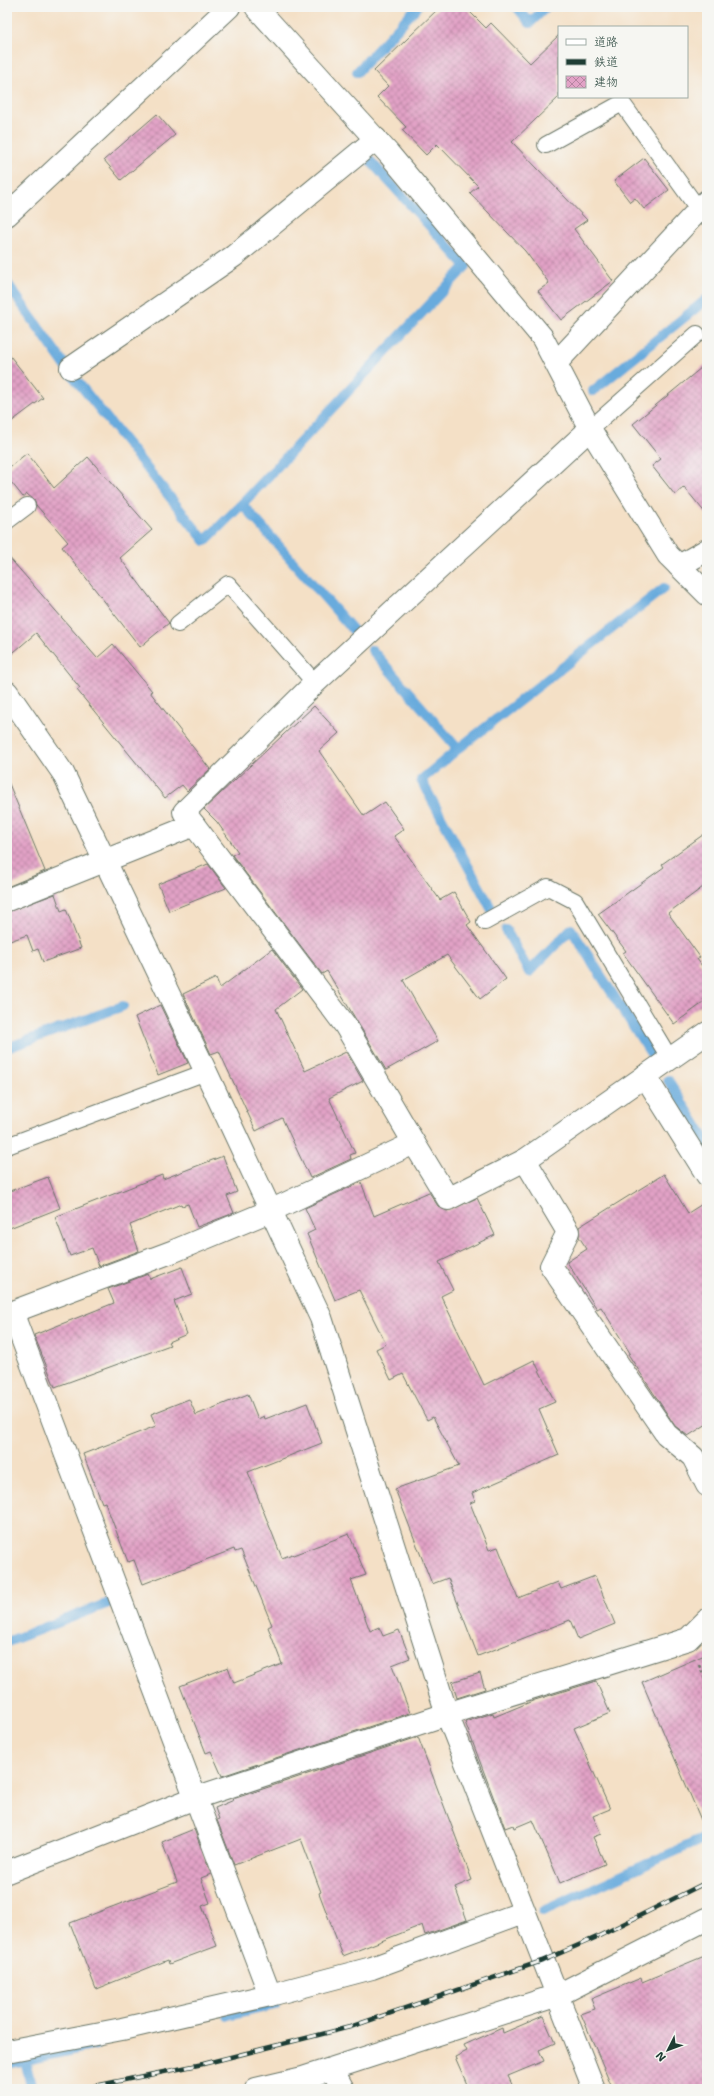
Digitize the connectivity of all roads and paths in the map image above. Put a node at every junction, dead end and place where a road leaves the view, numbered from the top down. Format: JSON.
{"nodes":[{"id":1,"x":229,"y":7,"type":"edge"},
{"id":2,"x":256,"y":7,"type":"edge"},
{"id":3,"x":376,"y":140,"type":"junction"},
{"id":4,"x":546,"y":145,"type":"dead end"},
{"id":5,"x":703,"y":206,"type":"edge"},
{"id":6,"x":7,"y":215,"type":"edge"},
{"id":7,"x":697,"y":334,"type":"dead end"},
{"id":8,"x":557,"y":362,"type":"junction"},
{"id":9,"x":71,"y":368,"type":"dead end"},
{"id":10,"x":590,"y":429,"type":"junction"},
{"id":11,"x":27,"y":506,"type":"dead end"},
{"id":12,"x":7,"y":521,"type":"edge"},
{"id":13,"x":707,"y":550,"type":"edge"},
{"id":14,"x":679,"y":566,"type":"junction"},
{"id":15,"x":707,"y":594,"type":"edge"},
{"id":16,"x":178,"y":624,"type":"dead end"},
{"id":17,"x":315,"y":683,"type":"junction"},
{"id":18,"x":7,"y":692,"type":"edge"},
{"id":19,"x":194,"y":825,"type":"junction"},
{"id":20,"x":106,"y":861,"type":"junction"},
{"id":21,"x":7,"y":900,"type":"edge"},
{"id":22,"x":485,"y":922,"type":"dead end"},
{"id":23,"x":707,"y":1033,"type":"edge"},
{"id":24,"x":670,"y":1059,"type":"junction"},
{"id":25,"x":206,"y":1072,"type":"junction"},
{"id":26,"x":645,"y":1076,"type":"junction"},
{"id":27,"x":414,"y":1143,"type":"junction"},
{"id":28,"x":7,"y":1146,"type":"edge"},
{"id":29,"x":525,"y":1160,"type":"junction"},
{"id":30,"x":707,"y":1176,"type":"edge"},
{"id":31,"x":270,"y":1211,"type":"junction"},
{"id":32,"x":9,"y":1313,"type":"edge"},
{"id":33,"x":707,"y":1485,"type":"edge"},
{"id":34,"x":707,"y":1620,"type":"edge"},
{"id":35,"x":447,"y":1714,"type":"junction"},
{"id":36,"x":195,"y":1798,"type":"junction"},
{"id":37,"x":7,"y":1872,"type":"edge"},
{"id":38,"x":524,"y":1912,"type":"junction"},
{"id":39,"x":707,"y":1919,"type":"edge"},
{"id":40,"x":270,"y":1995,"type":"junction"},
{"id":41,"x":558,"y":1995,"type":"junction"},
{"id":42,"x":7,"y":2051,"type":"edge"},
{"id":43,"x":332,"y":2069,"type":"junction"},
{"id":44,"x":256,"y":2089,"type":"edge"},
{"id":45,"x":343,"y":2089,"type":"edge"},
{"id":46,"x":594,"y":2089,"type":"edge"}],
"edges":[{"from":1,"to":6,"type":"street"},
{"from":2,"to":3,"type":"street"},
{"from":3,"to":8,"type":"street"},
{"from":3,"to":9,"type":"street"},
{"from":4,"to":5,"type":"lane"},
{"from":5,"to":8,"type":"street"},
{"from":7,"to":10,"type":"lane"},
{"from":8,"to":10,"type":"street"},
{"from":10,"to":14,"type":"street"},
{"from":10,"to":17,"type":"street"},
{"from":11,"to":12,"type":"lane"},
{"from":13,"to":14,"type":"street"},
{"from":14,"to":15,"type":"street"},
{"from":16,"to":17,"type":"lane"},
{"from":17,"to":19,"type":"street"},
{"from":18,"to":20,"type":"street"},
{"from":19,"to":20,"type":"street"},
{"from":19,"to":27,"type":"street"},
{"from":20,"to":21,"type":"street"},
{"from":20,"to":25,"type":"street"},
{"from":22,"to":24,"type":"lane"},
{"from":23,"to":24,"type":"street"},
{"from":24,"to":26,"type":"street"},
{"from":25,"to":28,"type":"lane"},
{"from":25,"to":31,"type":"street"},
{"from":26,"to":29,"type":"street"},
{"from":26,"to":30,"type":"street"},
{"from":27,"to":29,"type":"street"},
{"from":27,"to":31,"type":"street"},
{"from":29,"to":33,"type":"street"},
{"from":31,"to":32,"type":"street"},
{"from":31,"to":35,"type":"street"},
{"from":32,"to":36,"type":"street"},
{"from":34,"to":35,"type":"street"},
{"from":35,"to":36,"type":"street"},
{"from":35,"to":38,"type":"street"},
{"from":36,"to":37,"type":"street"},
{"from":36,"to":40,"type":"street"},
{"from":38,"to":40,"type":"street"},
{"from":38,"to":41,"type":"street"},
{"from":39,"to":41,"type":"street"},
{"from":40,"to":42,"type":"street"},
{"from":41,"to":43,"type":"street"},
{"from":41,"to":46,"type":"street"},
{"from":43,"to":44,"type":"street"},
{"from":43,"to":45,"type":"street"}]}
